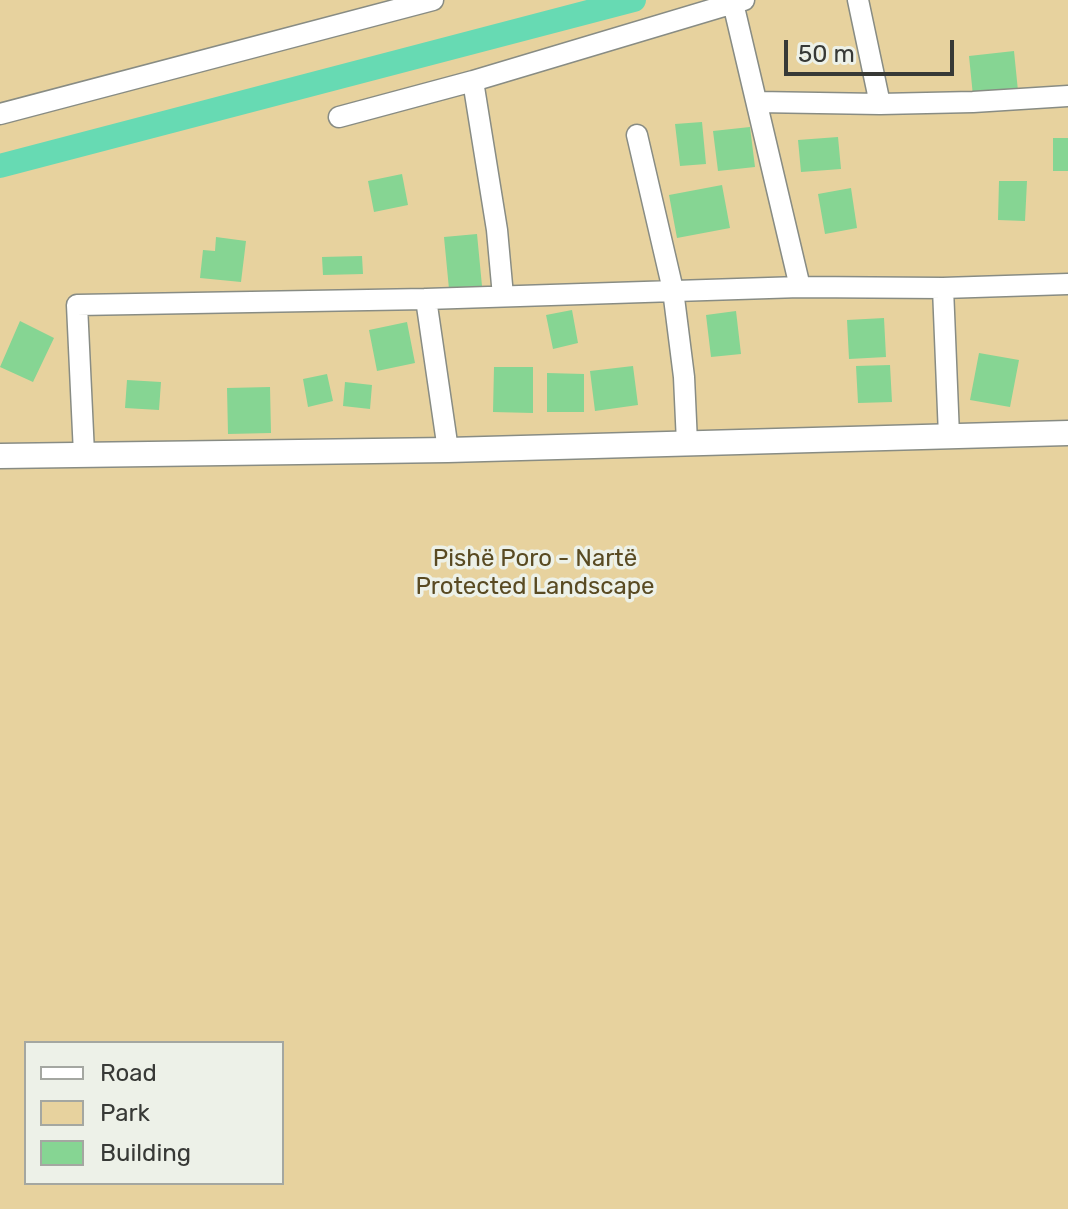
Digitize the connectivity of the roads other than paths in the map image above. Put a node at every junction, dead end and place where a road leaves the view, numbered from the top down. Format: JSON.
{"nodes":[{"id":1,"x":433,"y":0,"type":"edge"},
{"id":2,"x":858,"y":0,"type":"edge"},
{"id":3,"x":739,"y":2,"type":"edge"},
{"id":4,"x":473,"y":81,"type":"junction"},
{"id":5,"x":1068,"y":96,"type":"edge"},
{"id":6,"x":757,"y":102,"type":"junction"},
{"id":7,"x":880,"y":104,"type":"junction"},
{"id":8,"x":0,"y":114,"type":"edge"},
{"id":9,"x":339,"y":117,"type":"dead end"},
{"id":10,"x":637,"y":135,"type":"dead end"},
{"id":11,"x":1068,"y":284,"type":"edge"},
{"id":12,"x":800,"y":287,"type":"junction"},
{"id":13,"x":943,"y":288,"type":"junction"},
{"id":14,"x":673,"y":290,"type":"junction"},
{"id":15,"x":503,"y":296,"type":"junction"},
{"id":16,"x":426,"y":299,"type":"junction"},
{"id":17,"x":1068,"y":433,"type":"edge"},
{"id":18,"x":949,"y":436,"type":"junction"},
{"id":19,"x":687,"y":443,"type":"junction"},
{"id":20,"x":448,"y":450,"type":"junction"},
{"id":21,"x":84,"y":454,"type":"junction"},
{"id":22,"x":0,"y":456,"type":"edge"}],
"edges":[{"from":1,"to":8,"type":"street"},
{"from":2,"to":7,"type":"street"},
{"from":3,"to":4,"type":"street"},
{"from":3,"to":6,"type":"street"},
{"from":4,"to":9,"type":"street"},
{"from":4,"to":15,"type":"street"},
{"from":5,"to":7,"type":"street"},
{"from":6,"to":7,"type":"street"},
{"from":6,"to":12,"type":"street"},
{"from":10,"to":14,"type":"street"},
{"from":11,"to":13,"type":"street"},
{"from":12,"to":13,"type":"street"},
{"from":12,"to":14,"type":"street"},
{"from":13,"to":18,"type":"street"},
{"from":14,"to":15,"type":"street"},
{"from":14,"to":19,"type":"street"},
{"from":15,"to":16,"type":"street"},
{"from":16,"to":20,"type":"street"},
{"from":16,"to":21,"type":"street"},
{"from":17,"to":18,"type":"street"},
{"from":18,"to":19,"type":"street"},
{"from":19,"to":20,"type":"street"},
{"from":20,"to":21,"type":"street"},
{"from":21,"to":22,"type":"street"}]}
